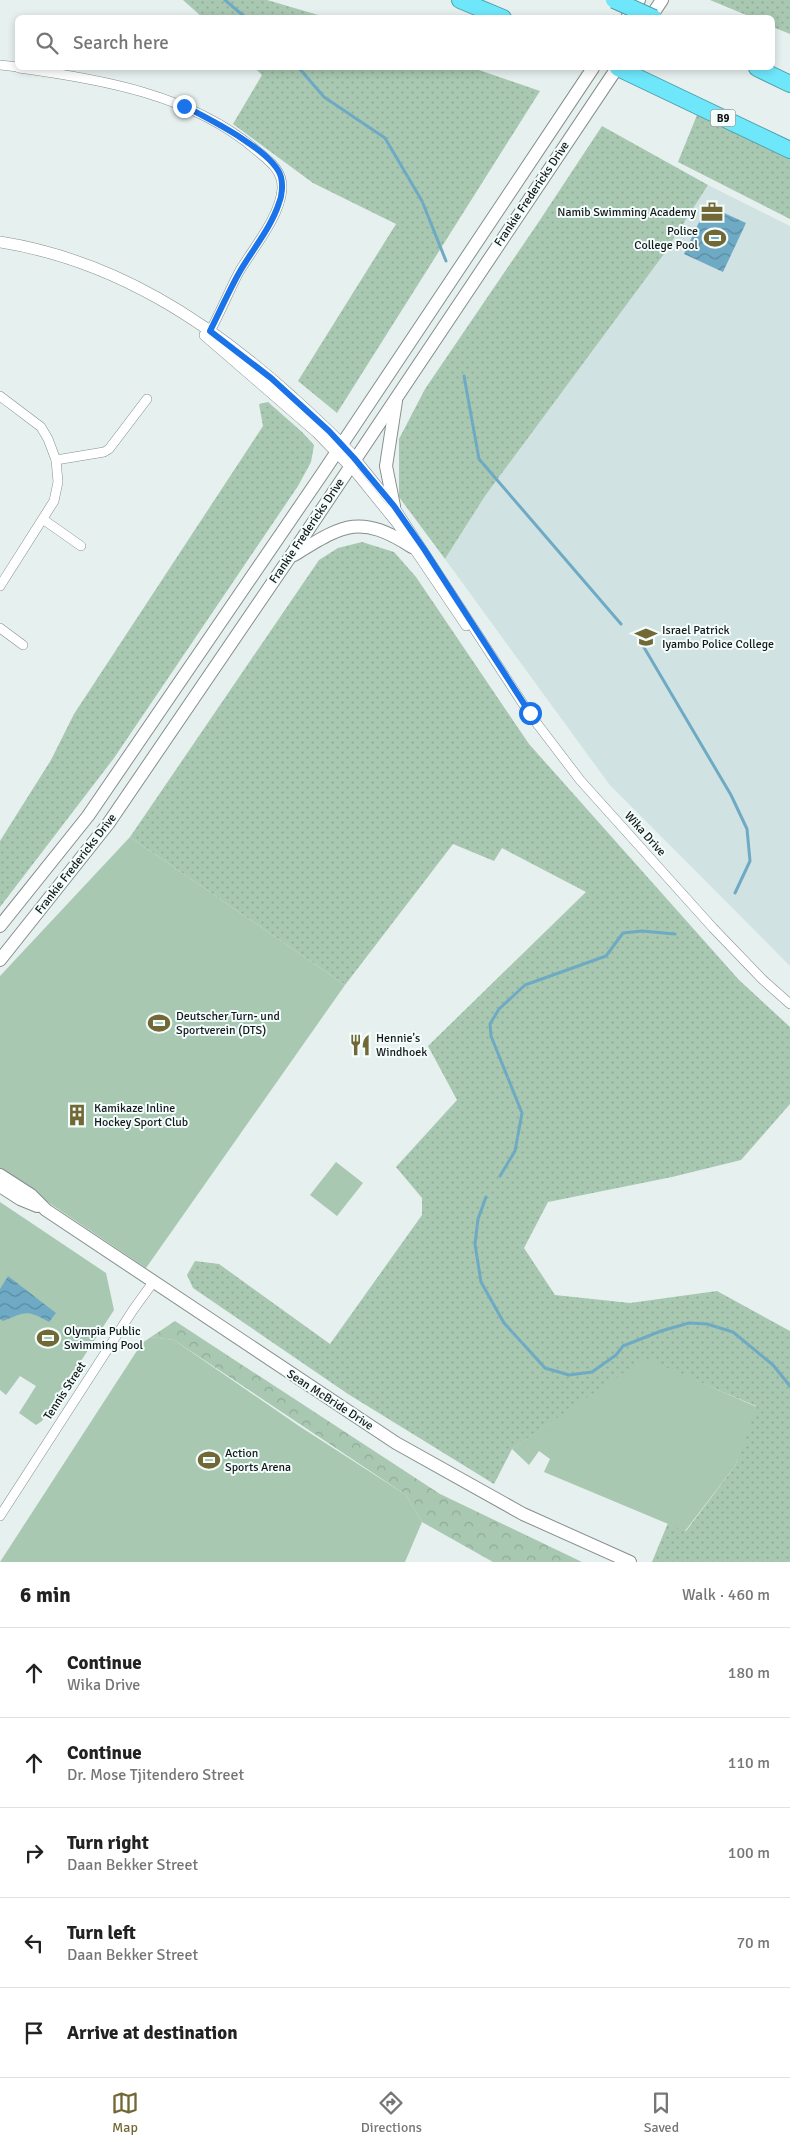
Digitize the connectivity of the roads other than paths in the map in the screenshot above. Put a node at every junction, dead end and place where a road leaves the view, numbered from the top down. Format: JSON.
{"nodes":[{"id":1,"x":460,"y":0,"type":"edge"},
{"id":2,"x":614,"y":0,"type":"edge"},
{"id":3,"x":639,"y":0,"type":"edge"},
{"id":4,"x":662,"y":0,"type":"edge"},
{"id":5,"x":496,"y":15,"type":"edge"},
{"id":6,"x":629,"y":15,"type":"edge"},
{"id":7,"x":646,"y":15,"type":"edge"},
{"id":8,"x":654,"y":15,"type":"edge"},
{"id":9,"x":0,"y":65,"type":"edge"},
{"id":10,"x":15,"y":67,"type":"edge"},
{"id":11,"x":34,"y":70,"type":"edge"},
{"id":12,"x":592,"y":70,"type":"edge"},
{"id":13,"x":616,"y":70,"type":"edge"},
{"id":14,"x":621,"y":70,"type":"edge"},
{"id":15,"x":761,"y":70,"type":"edge"},
{"id":16,"x":790,"y":84,"type":"edge"},
{"id":17,"x":790,"y":150,"type":"edge"},
{"id":18,"x":0,"y":242,"type":"edge"},
{"id":19,"x":209,"y":334,"type":"junction"},
{"id":20,"x":0,"y":396,"type":"edge"},
{"id":21,"x":396,"y":396,"type":"junction"},
{"id":22,"x":147,"y":399,"type":"dead end"},
{"id":23,"x":339,"y":448,"type":"junction"},
{"id":24,"x":56,"y":460,"type":"junction"},
{"id":25,"x":352,"y":462,"type":"junction"},
{"id":26,"x":394,"y":506,"type":"junction"},
{"id":27,"x":44,"y":520,"type":"junction"},
{"id":28,"x":82,"y":546,"type":"dead end"},
{"id":29,"x":412,"y":548,"type":"junction"},
{"id":30,"x":290,"y":557,"type":"junction"},
{"id":31,"x":0,"y":586,"type":"edge"},
{"id":32,"x":0,"y":628,"type":"edge"},
{"id":33,"x":23,"y":645,"type":"dead end"},
{"id":34,"x":499,"y":667,"type":"junction"},
{"id":35,"x":0,"y":926,"type":"edge"},
{"id":36,"x":0,"y":960,"type":"edge"},
{"id":37,"x":790,"y":1004,"type":"edge"},
{"id":38,"x":0,"y":1175,"type":"edge"},
{"id":39,"x":0,"y":1186,"type":"edge"},
{"id":40,"x":46,"y":1210,"type":"junction"},
{"id":41,"x":154,"y":1282,"type":"junction"},
{"id":42,"x":0,"y":1516,"type":"edge"},
{"id":43,"x":630,"y":1562,"type":"edge"}],
"edges":[{"from":1,"to":5,"type":"highway"},
{"from":2,"to":7,"type":"highway","bridge":true},
{"from":3,"to":6,"type":"main road"},
{"from":4,"to":8,"type":"main road"},
{"from":9,"to":10,"type":"street"},
{"from":11,"to":19,"type":"street"},
{"from":12,"to":23,"type":"main road","name":"Frankie Fredericks Drive"},
{"from":13,"to":21,"type":"main road","name":"Frankie Fredericks Drive"},
{"from":14,"to":17,"type":"highway","number":"B9"},
{"from":15,"to":16,"type":"highway"},
{"from":18,"to":19,"type":"street"},
{"from":19,"to":23,"type":"street"},
{"from":20,"to":24,"type":"street"},
{"from":21,"to":25,"type":"main road","name":"Frankie Fredericks Drive"},
{"from":21,"to":26,"type":"main road"},
{"from":22,"to":24,"type":"street"},
{"from":23,"to":25,"type":"street"},
{"from":23,"to":35,"type":"main road","name":"Frankie Fredericks Drive"},
{"from":24,"to":27,"type":"street"},
{"from":25,"to":26,"type":"street","name":"Wika Drive"},
{"from":25,"to":29,"type":"street","name":"Wika Drive"},
{"from":25,"to":30,"type":"main road","name":"Frankie Fredericks Drive"},
{"from":26,"to":34,"type":"street","name":"Wika Drive"},
{"from":27,"to":28,"type":"street"},
{"from":27,"to":31,"type":"street"},
{"from":29,"to":30,"type":"main road"},
{"from":29,"to":34,"type":"street","name":"Wika Drive"},
{"from":30,"to":36,"type":"main road","name":"Frankie Fredericks Drive"},
{"from":32,"to":33,"type":"street"},
{"from":34,"to":37,"type":"street","name":"Wika Drive"},
{"from":38,"to":40,"type":"main road","name":"Sean McBride Drive"},
{"from":39,"to":40,"type":"main road","name":"Sean McBride Drive"},
{"from":40,"to":41,"type":"main road","name":"Sean McBride Drive"},
{"from":41,"to":42,"type":"street","name":"Tennis Street"},
{"from":41,"to":43,"type":"main road","name":"Sean McBride Drive"}]}
